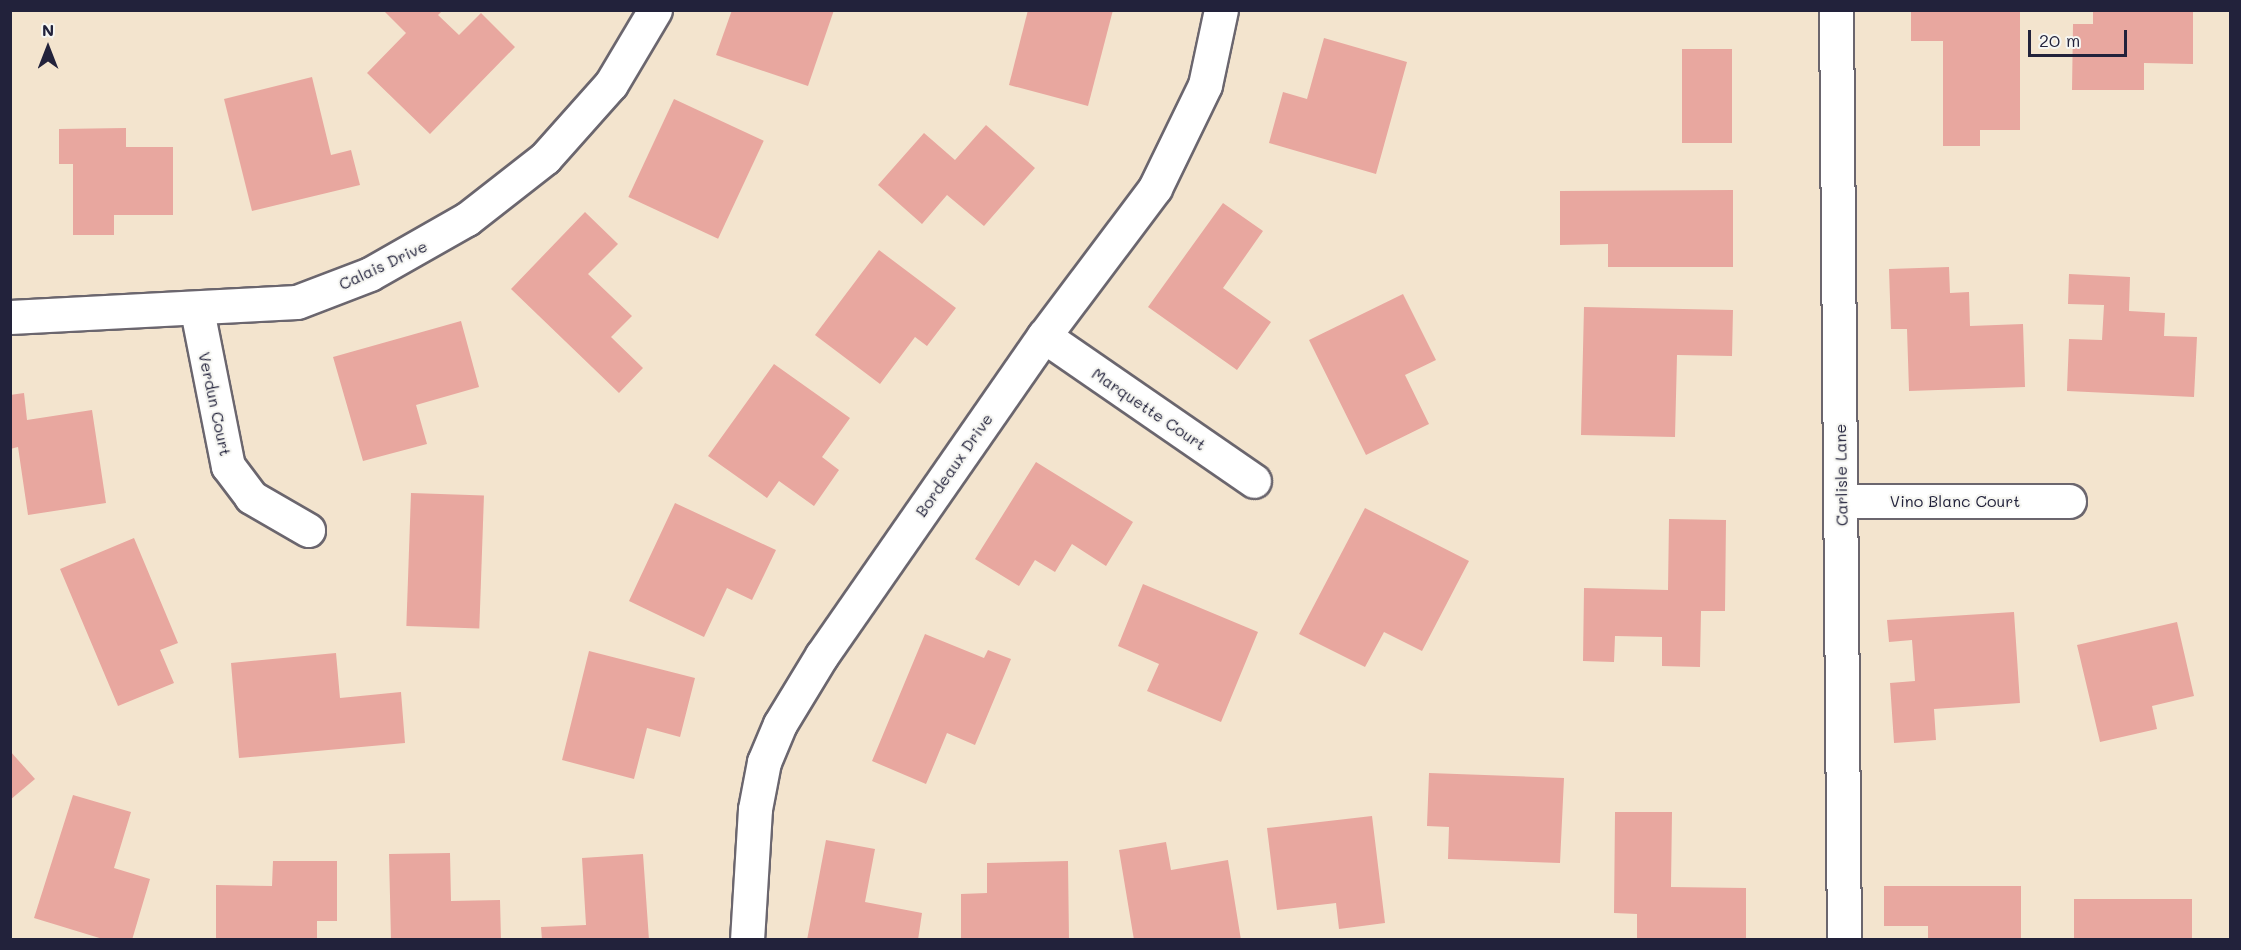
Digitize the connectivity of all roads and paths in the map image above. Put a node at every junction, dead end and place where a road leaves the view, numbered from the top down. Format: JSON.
{"nodes":[{"id":1,"x":655,"y":10,"type":"edge"},
{"id":2,"x":1221,"y":10,"type":"edge"},
{"id":3,"x":1836,"y":10,"type":"edge"},
{"id":4,"x":197,"y":310,"type":"junction"},
{"id":5,"x":10,"y":317,"type":"edge"},
{"id":6,"x":1044,"y":336,"type":"junction"},
{"id":7,"x":1254,"y":481,"type":"dead end"},
{"id":8,"x":1842,"y":501,"type":"junction"},
{"id":9,"x":2069,"y":501,"type":"dead end"},
{"id":10,"x":308,"y":530,"type":"dead end"},
{"id":11,"x":747,"y":939,"type":"edge"},
{"id":12,"x":1844,"y":939,"type":"edge"}],
"edges":[{"from":1,"to":4,"type":"street","name":"Calais Drive"},
{"from":2,"to":6,"type":"street","name":"Bordeaux Drive"},
{"from":3,"to":8,"type":"street","name":"Carlisle Lane"},
{"from":4,"to":5,"type":"street","name":"Calais Drive"},
{"from":4,"to":10,"type":"street","name":"Verdun Court"},
{"from":6,"to":7,"type":"street","name":"Marquette Court"},
{"from":6,"to":11,"type":"street","name":"Bordeaux Drive"},
{"from":8,"to":9,"type":"street","name":"Vino Blanc Court"},
{"from":8,"to":12,"type":"street","name":"Carlisle Lane"}]}
